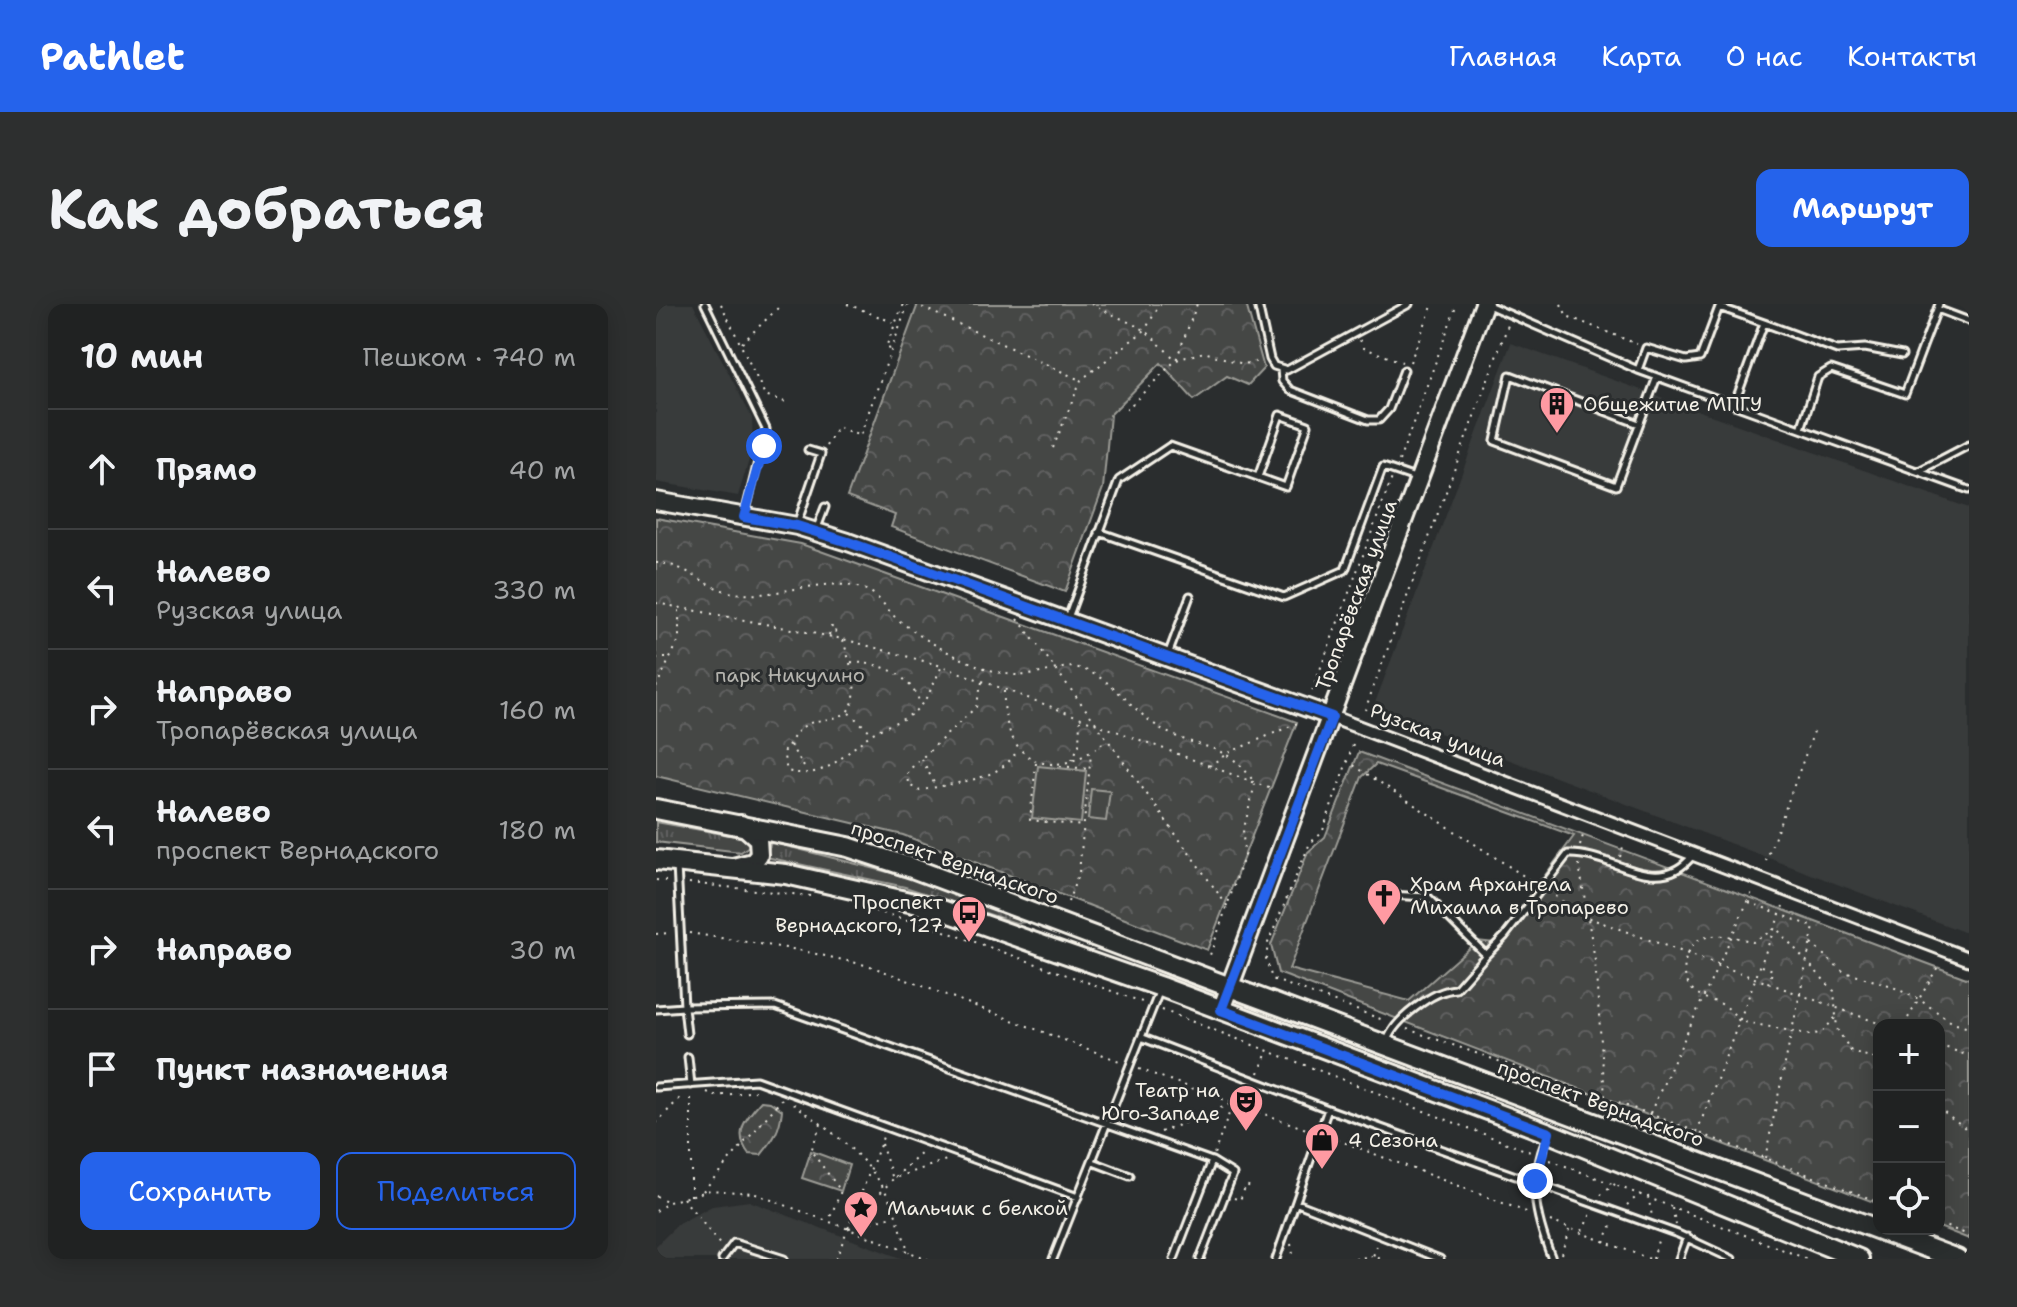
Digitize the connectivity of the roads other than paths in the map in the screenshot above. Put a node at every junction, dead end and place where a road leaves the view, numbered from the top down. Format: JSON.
{"nodes":[{"id":1,"x":705,"y":304,"type":"edge"},
{"id":2,"x":1258,"y":304,"type":"edge"},
{"id":3,"x":1409,"y":304,"type":"edge"},
{"id":4,"x":1484,"y":304,"type":"edge"},
{"id":5,"x":1938,"y":307,"type":"edge"},
{"id":6,"x":1969,"y":321,"type":"edge"},
{"id":7,"x":1764,"y":323,"type":"junction"},
{"id":8,"x":1902,"y":355,"type":"dead end"},
{"id":9,"x":1281,"y":369,"type":"junction"},
{"id":10,"x":1404,"y":370,"type":"dead end"},
{"id":11,"x":1638,"y":370,"type":"junction"},
{"id":12,"x":1657,"y":377,"type":"junction"},
{"id":13,"x":1734,"y":405,"type":"junction"},
{"id":14,"x":1639,"y":424,"type":"junction"},
{"id":15,"x":1801,"y":429,"type":"junction"},
{"id":16,"x":1969,"y":445,"type":"edge"},
{"id":17,"x":808,"y":450,"type":"dead end"},
{"id":18,"x":1918,"y":471,"type":"junction"},
{"id":19,"x":1258,"y":477,"type":"junction"},
{"id":20,"x":1420,"y":480,"type":"junction"},
{"id":21,"x":1969,"y":490,"type":"edge"},
{"id":22,"x":656,"y":501,"type":"edge"},
{"id":23,"x":825,"y":507,"type":"dead end"},
{"id":24,"x":744,"y":517,"type":"junction"},
{"id":25,"x":797,"y":526,"type":"junction"},
{"id":26,"x":816,"y":532,"type":"junction"},
{"id":27,"x":1099,"y":532,"type":"junction"},
{"id":28,"x":1190,"y":596,"type":"dead end"},
{"id":29,"x":1068,"y":619,"type":"junction"},
{"id":30,"x":1168,"y":656,"type":"junction"},
{"id":31,"x":1332,"y":717,"type":"junction"},
{"id":32,"x":656,"y":809,"type":"edge"},
{"id":33,"x":738,"y":823,"type":"junction"},
{"id":34,"x":1694,"y":854,"type":"junction"},
{"id":35,"x":656,"y":860,"type":"edge"},
{"id":36,"x":677,"y":861,"type":"junction"},
{"id":37,"x":732,"y":867,"type":"junction"},
{"id":38,"x":1388,"y":895,"type":"dead end"},
{"id":39,"x":1486,"y":955,"type":"junction"},
{"id":40,"x":1969,"y":959,"type":"edge"},
{"id":41,"x":1161,"y":987,"type":"junction"},
{"id":42,"x":1230,"y":988,"type":"junction"},
{"id":43,"x":684,"y":1007,"type":"junction"},
{"id":44,"x":656,"y":1009,"type":"edge"},
{"id":45,"x":1221,"y":1010,"type":"junction"},
{"id":46,"x":687,"y":1034,"type":"dead end"},
{"id":47,"x":1143,"y":1038,"type":"junction"},
{"id":48,"x":1385,"y":1046,"type":"junction"},
{"id":49,"x":688,"y":1057,"type":"dead end"},
{"id":50,"x":691,"y":1085,"type":"junction"},
{"id":51,"x":656,"y":1087,"type":"edge"},
{"id":52,"x":1328,"y":1109,"type":"junction"},
{"id":53,"x":1108,"y":1126,"type":"junction"},
{"id":54,"x":1549,"y":1133,"type":"junction"},
{"id":55,"x":1212,"y":1161,"type":"junction"},
{"id":56,"x":1093,"y":1162,"type":"junction"},
{"id":57,"x":1130,"y":1176,"type":"dead end"},
{"id":58,"x":1535,"y":1181,"type":"junction"},
{"id":59,"x":1078,"y":1197,"type":"junction"},
{"id":60,"x":1297,"y":1203,"type":"junction"},
{"id":61,"x":1687,"y":1237,"type":"junction"},
{"id":62,"x":722,"y":1259,"type":"edge"},
{"id":63,"x":784,"y":1259,"type":"edge"},
{"id":64,"x":1053,"y":1259,"type":"edge"},
{"id":65,"x":1174,"y":1259,"type":"edge"},
{"id":66,"x":1200,"y":1259,"type":"edge"},
{"id":67,"x":1276,"y":1259,"type":"edge"},
{"id":68,"x":1440,"y":1259,"type":"edge"},
{"id":69,"x":1552,"y":1259,"type":"edge"},
{"id":70,"x":1679,"y":1259,"type":"edge"},
{"id":71,"x":1732,"y":1259,"type":"edge"},
{"id":72,"x":1859,"y":1259,"type":"edge"},
{"id":73,"x":1957,"y":1259,"type":"edge"}],
"edges":[{"from":1,"to":24,"type":"lane"},
{"from":2,"to":9,"type":"lane"},
{"from":3,"to":9,"type":"lane"},
{"from":4,"to":11,"type":"lane"},
{"from":4,"to":20,"type":"street","name":"Тропарёвская улица"},
{"from":5,"to":6,"type":"lane"},
{"from":5,"to":15,"type":"lane"},
{"from":7,"to":8,"type":"lane"},
{"from":7,"to":11,"type":"lane"},
{"from":7,"to":13,"type":"lane"},
{"from":9,"to":10,"type":"lane"},
{"from":11,"to":12,"type":"lane"},
{"from":12,"to":13,"type":"lane"},
{"from":12,"to":14,"type":"lane"},
{"from":13,"to":15,"type":"lane"},
{"from":14,"to":14,"type":"lane"},
{"from":15,"to":18,"type":"lane"},
{"from":16,"to":18,"type":"lane"},
{"from":17,"to":25,"type":"lane"},
{"from":18,"to":21,"type":"lane"},
{"from":19,"to":19,"type":"lane"},
{"from":19,"to":27,"type":"lane"},
{"from":20,"to":27,"type":"lane"},
{"from":20,"to":31,"type":"street","name":"Тропарёвская улица"},
{"from":22,"to":24,"type":"street","name":"Рузская улица"},
{"from":23,"to":26,"type":"lane"},
{"from":24,"to":25,"type":"street","name":"Рузская улица"},
{"from":25,"to":26,"type":"street","name":"Рузская улица"},
{"from":26,"to":29,"type":"street","name":"Рузская улица"},
{"from":27,"to":29,"type":"lane"},
{"from":28,"to":30,"type":"lane"},
{"from":29,"to":30,"type":"street","name":"Рузская улица"},
{"from":30,"to":31,"type":"street","name":"Рузская улица"},
{"from":31,"to":34,"type":"street","name":"Рузская улица"},
{"from":31,"to":42,"type":"street","name":"Тропарёвская улица"},
{"from":32,"to":33,"type":"main road","name":"проспект Вернадского"},
{"from":33,"to":37,"type":"street"},
{"from":33,"to":42,"type":"main road","name":"проспект Вернадского"},
{"from":34,"to":39,"type":"lane"},
{"from":34,"to":40,"type":"street","name":"Рузская улица"},
{"from":35,"to":36,"type":"main road"},
{"from":36,"to":37,"type":"main road"},
{"from":36,"to":43,"type":"lane"},
{"from":37,"to":41,"type":"main road"},
{"from":38,"to":39,"type":"lane"},
{"from":39,"to":48,"type":"lane"},
{"from":41,"to":45,"type":"main road"},
{"from":41,"to":47,"type":"lane"},
{"from":42,"to":45,"type":"street"},
{"from":42,"to":48,"type":"main road","name":"проспект Вернадского"},
{"from":43,"to":44,"type":"lane"},
{"from":43,"to":46,"type":"lane"},
{"from":43,"to":53,"type":"lane"},
{"from":45,"to":54,"type":"main road"},
{"from":47,"to":52,"type":"lane"},
{"from":47,"to":53,"type":"lane"},
{"from":48,"to":73,"type":"main road","name":"проспект Вернадского"},
{"from":49,"to":50,"type":"lane"},
{"from":50,"to":51,"type":"lane"},
{"from":50,"to":59,"type":"lane"},
{"from":52,"to":58,"type":"lane"},
{"from":52,"to":60,"type":"lane"},
{"from":53,"to":55,"type":"lane"},
{"from":53,"to":56,"type":"lane"},
{"from":54,"to":58,"type":"lane"},
{"from":54,"to":72,"type":"main road"},
{"from":55,"to":65,"type":"lane"},
{"from":55,"to":66,"type":"lane"},
{"from":56,"to":57,"type":"lane"},
{"from":56,"to":59,"type":"lane"},
{"from":58,"to":61,"type":"lane"},
{"from":58,"to":69,"type":"lane"},
{"from":59,"to":64,"type":"lane"},
{"from":60,"to":67,"type":"lane"},
{"from":60,"to":68,"type":"lane"},
{"from":61,"to":70,"type":"lane"},
{"from":61,"to":71,"type":"lane"},
{"from":62,"to":63,"type":"lane"}]}
